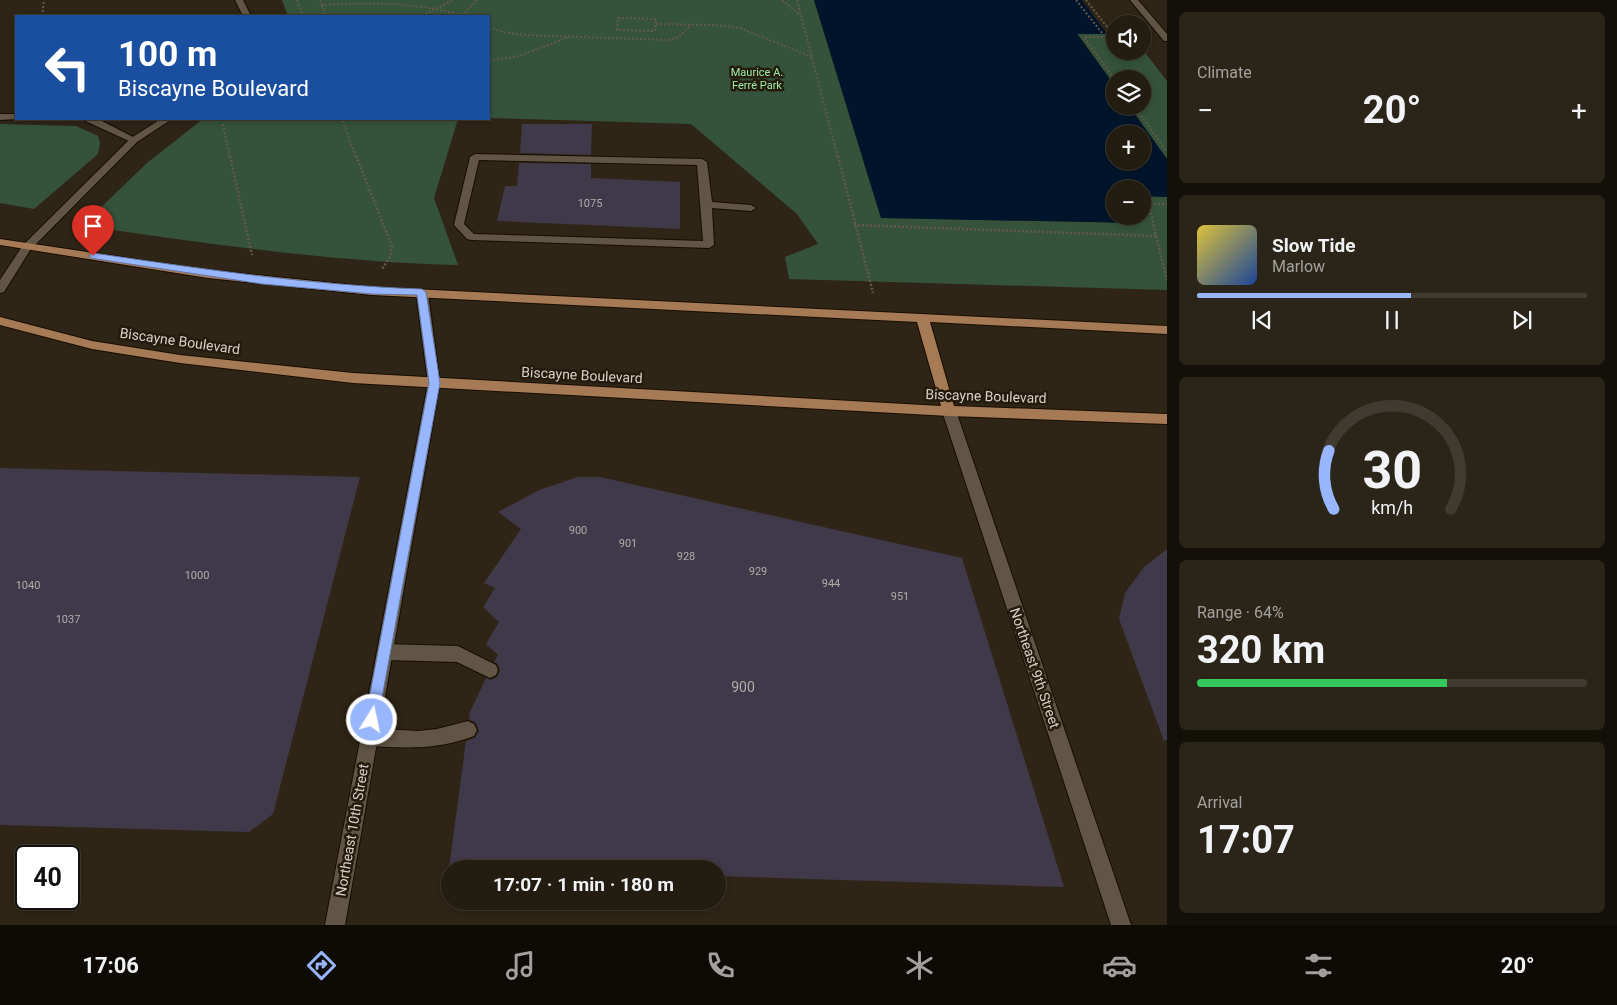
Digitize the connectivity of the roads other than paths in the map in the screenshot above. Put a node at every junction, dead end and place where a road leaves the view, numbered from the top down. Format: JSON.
{"nodes":[{"id":1,"x":239,"y":0,"type":"edge"},
{"id":2,"x":1134,"y":0,"type":"edge"},
{"id":3,"x":246,"y":15,"type":"edge"},
{"id":4,"x":1167,"y":39,"type":"edge"},
{"id":5,"x":0,"y":117,"type":"edge"},
{"id":6,"x":15,"y":117,"type":"edge"},
{"id":7,"x":90,"y":120,"type":"edge"},
{"id":8,"x":165,"y":120,"type":"edge"},
{"id":9,"x":134,"y":140,"type":"junction"},
{"id":10,"x":707,"y":205,"type":"junction"},
{"id":11,"x":751,"y":208,"type":"dead end"},
{"id":12,"x":0,"y":242,"type":"edge"},
{"id":13,"x":27,"y":246,"type":"junction"},
{"id":14,"x":0,"y":289,"type":"edge"},
{"id":15,"x":422,"y":292,"type":"junction"},
{"id":16,"x":922,"y":317,"type":"junction"},
{"id":17,"x":0,"y":321,"type":"edge"},
{"id":18,"x":1167,"y":330,"type":"edge"},
{"id":19,"x":434,"y":383,"type":"junction"},
{"id":20,"x":949,"y":411,"type":"junction"},
{"id":21,"x":1167,"y":420,"type":"edge"},
{"id":22,"x":385,"y":652,"type":"junction"},
{"id":23,"x":490,"y":670,"type":"dead end"},
{"id":24,"x":468,"y":730,"type":"dead end"},
{"id":25,"x":369,"y":737,"type":"junction"},
{"id":26,"x":335,"y":925,"type":"edge"},
{"id":27,"x":1122,"y":925,"type":"edge"}],
"edges":[{"from":1,"to":3,"type":"street"},
{"from":2,"to":4,"type":"street"},
{"from":5,"to":6,"type":"street"},
{"from":7,"to":9,"type":"street"},
{"from":8,"to":9,"type":"street"},
{"from":9,"to":13,"type":"street"},
{"from":10,"to":10,"type":"street"},
{"from":10,"to":11,"type":"street"},
{"from":12,"to":13,"type":"main road"},
{"from":13,"to":14,"type":"street"},
{"from":13,"to":15,"type":"main road"},
{"from":15,"to":16,"type":"main road"},
{"from":15,"to":19,"type":"street","name":"Northeast 10th Street"},
{"from":16,"to":18,"type":"main road"},
{"from":16,"to":20,"type":"main road"},
{"from":17,"to":19,"type":"main road","name":"Biscayne Boulevard"},
{"from":19,"to":20,"type":"main road","name":"Biscayne Boulevard"},
{"from":19,"to":22,"type":"street","name":"Northeast 10th Street"},
{"from":20,"to":21,"type":"main road","name":"Biscayne Boulevard"},
{"from":20,"to":27,"type":"street","name":"Northeast 9th Street"},
{"from":22,"to":23,"type":"street"},
{"from":22,"to":25,"type":"street","name":"Northeast 10th Street"},
{"from":24,"to":25,"type":"street"},
{"from":25,"to":26,"type":"street","name":"Northeast 10th Street"}]}
